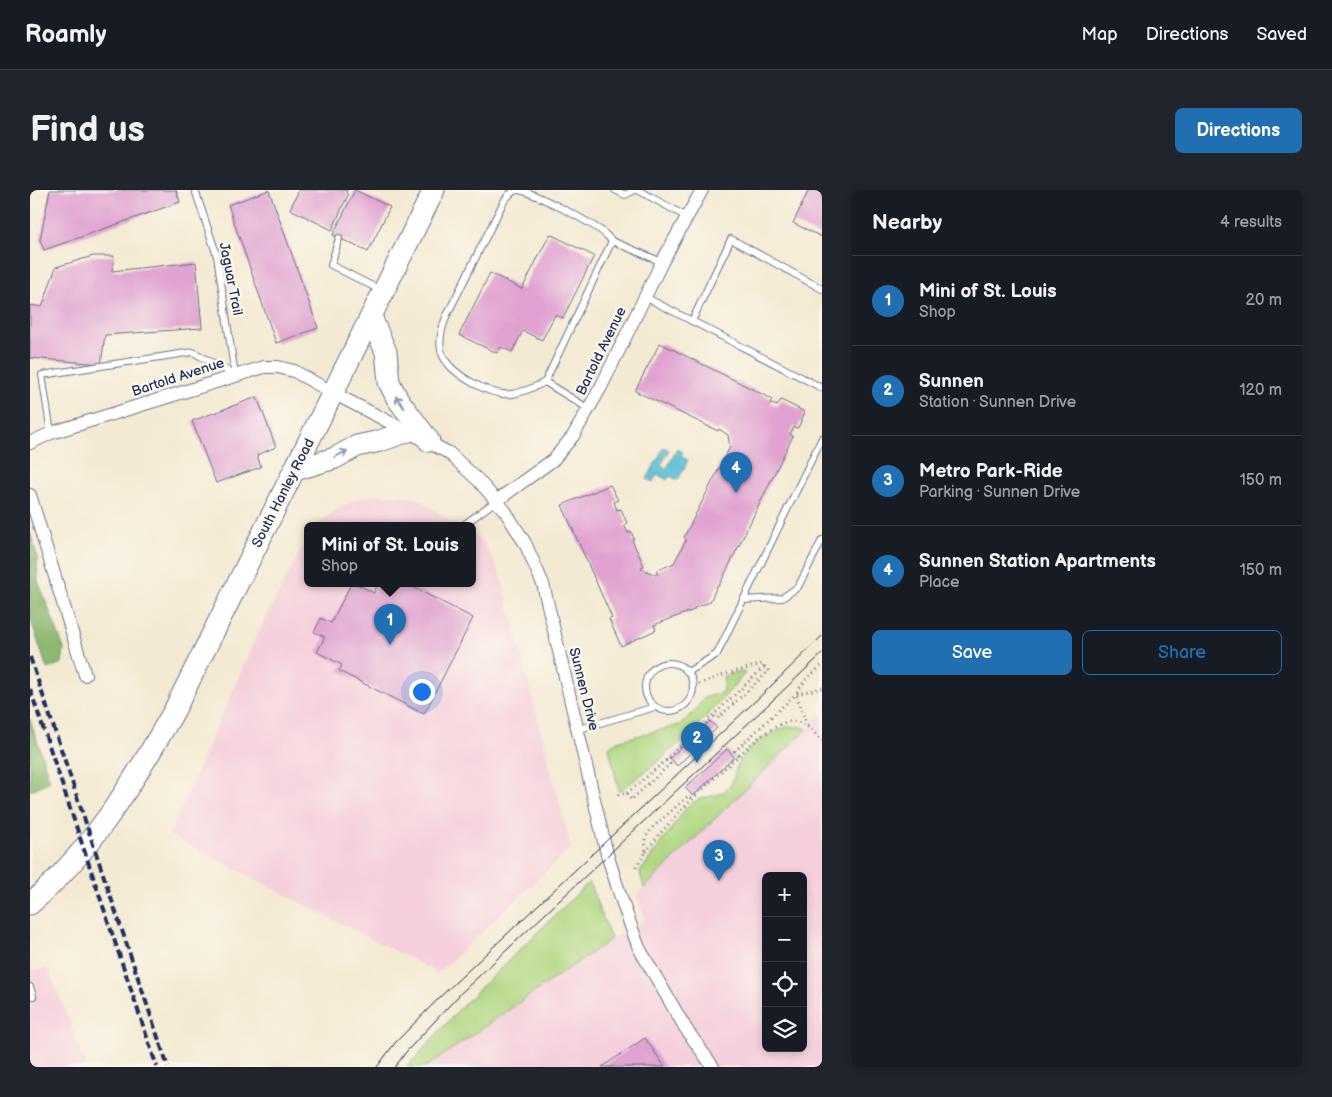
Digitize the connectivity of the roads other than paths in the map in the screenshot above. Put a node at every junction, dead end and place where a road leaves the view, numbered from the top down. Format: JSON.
{"nodes":[{"id":1,"x":195,"y":190,"type":"edge"},
{"id":2,"x":615,"y":190,"type":"edge"},
{"id":3,"x":636,"y":190,"type":"edge"},
{"id":4,"x":702,"y":190,"type":"edge"},
{"id":5,"x":431,"y":191,"type":"edge"},
{"id":6,"x":687,"y":217,"type":"junction"},
{"id":7,"x":338,"y":238,"type":"dead end"},
{"id":8,"x":612,"y":241,"type":"junction"},
{"id":9,"x":662,"y":262,"type":"junction"},
{"id":10,"x":822,"y":289,"type":"edge"},
{"id":11,"x":384,"y":292,"type":"junction"},
{"id":12,"x":644,"y":297,"type":"junction"},
{"id":13,"x":371,"y":317,"type":"junction"},
{"id":14,"x":692,"y":321,"type":"junction"},
{"id":15,"x":235,"y":374,"type":"junction"},
{"id":16,"x":546,"y":382,"type":"junction"},
{"id":17,"x":822,"y":388,"type":"edge"},
{"id":18,"x":333,"y":393,"type":"junction"},
{"id":19,"x":590,"y":409,"type":"junction"},
{"id":20,"x":408,"y":431,"type":"junction"},
{"id":21,"x":51,"y":434,"type":"junction"},
{"id":22,"x":822,"y":438,"type":"edge"},
{"id":23,"x":429,"y":441,"type":"junction"},
{"id":24,"x":30,"y":444,"type":"edge"},
{"id":25,"x":295,"y":470,"type":"junction"},
{"id":26,"x":30,"y":495,"type":"edge"},
{"id":27,"x":496,"y":500,"type":"junction"},
{"id":28,"x":467,"y":522,"type":"edge"},
{"id":29,"x":822,"y":540,"type":"edge"},
{"id":30,"x":743,"y":600,"type":"junction"},
{"id":31,"x":688,"y":672,"type":"junction"},
{"id":32,"x":85,"y":675,"type":"dead end"},
{"id":33,"x":655,"y":707,"type":"junction"},
{"id":34,"x":578,"y":730,"type":"junction"},
{"id":35,"x":30,"y":904,"type":"edge"},
{"id":36,"x":30,"y":987,"type":"edge"},
{"id":37,"x":33,"y":996,"type":"dead end"},
{"id":38,"x":713,"y":1067,"type":"edge"}],
"edges":[{"from":1,"to":15,"type":"lane","name":"Jaguar Trail"},
{"from":2,"to":3,"type":"lane"},
{"from":3,"to":6,"type":"lane"},
{"from":4,"to":6,"type":"street","name":"Bartold Avenue"},
{"from":5,"to":11,"type":"main road","name":"South Hanley Road"},
{"from":6,"to":9,"type":"street","name":"Bartold Avenue"},
{"from":7,"to":11,"type":"lane"},
{"from":8,"to":9,"type":"lane"},
{"from":8,"to":16,"type":"lane"},
{"from":8,"to":16,"type":"lane"},
{"from":9,"to":12,"type":"street","name":"Bartold Avenue"},
{"from":10,"to":14,"type":"lane"},
{"from":11,"to":13,"type":"main road","name":"South Hanley Road"},
{"from":12,"to":14,"type":"lane"},
{"from":12,"to":19,"type":"street","name":"Bartold Avenue"},
{"from":13,"to":18,"type":"main road","name":"South Hanley Road"},
{"from":23,"to":13,"type":"main road","one_way":true},
{"from":14,"to":17,"type":"lane"},
{"from":15,"to":18,"type":"street","name":"Bartold Avenue"},
{"from":15,"to":21,"type":"street","name":"Bartold Avenue"},
{"from":15,"to":21,"type":"lane"},
{"from":16,"to":19,"type":"lane"},
{"from":18,"to":20,"type":"street","name":"Sunnen Drive"},
{"from":18,"to":25,"type":"main road","name":"South Hanley Road"},
{"from":19,"to":27,"type":"street","name":"Bartold Avenue"},
{"from":20,"to":23,"type":"street","name":"Sunnen Drive"},
{"from":25,"to":20,"type":"main road","one_way":true},
{"from":21,"to":24,"type":"street","name":"Bartold Avenue"},
{"from":22,"to":30,"type":"lane"},
{"from":23,"to":27,"type":"street","name":"Sunnen Drive"},
{"from":25,"to":35,"type":"main road","name":"South Hanley Road"},
{"from":26,"to":32,"type":"street"},
{"from":27,"to":28,"type":"lane"},
{"from":27,"to":34,"type":"street","name":"Sunnen Drive"},
{"from":29,"to":30,"type":"lane"},
{"from":30,"to":31,"type":"lane"},
{"from":31,"to":33,"type":"lane"},
{"from":31,"to":33,"type":"lane"},
{"from":33,"to":34,"type":"lane"},
{"from":34,"to":38,"type":"street","name":"Sunnen Drive"},
{"from":36,"to":37,"type":"lane"}]}
